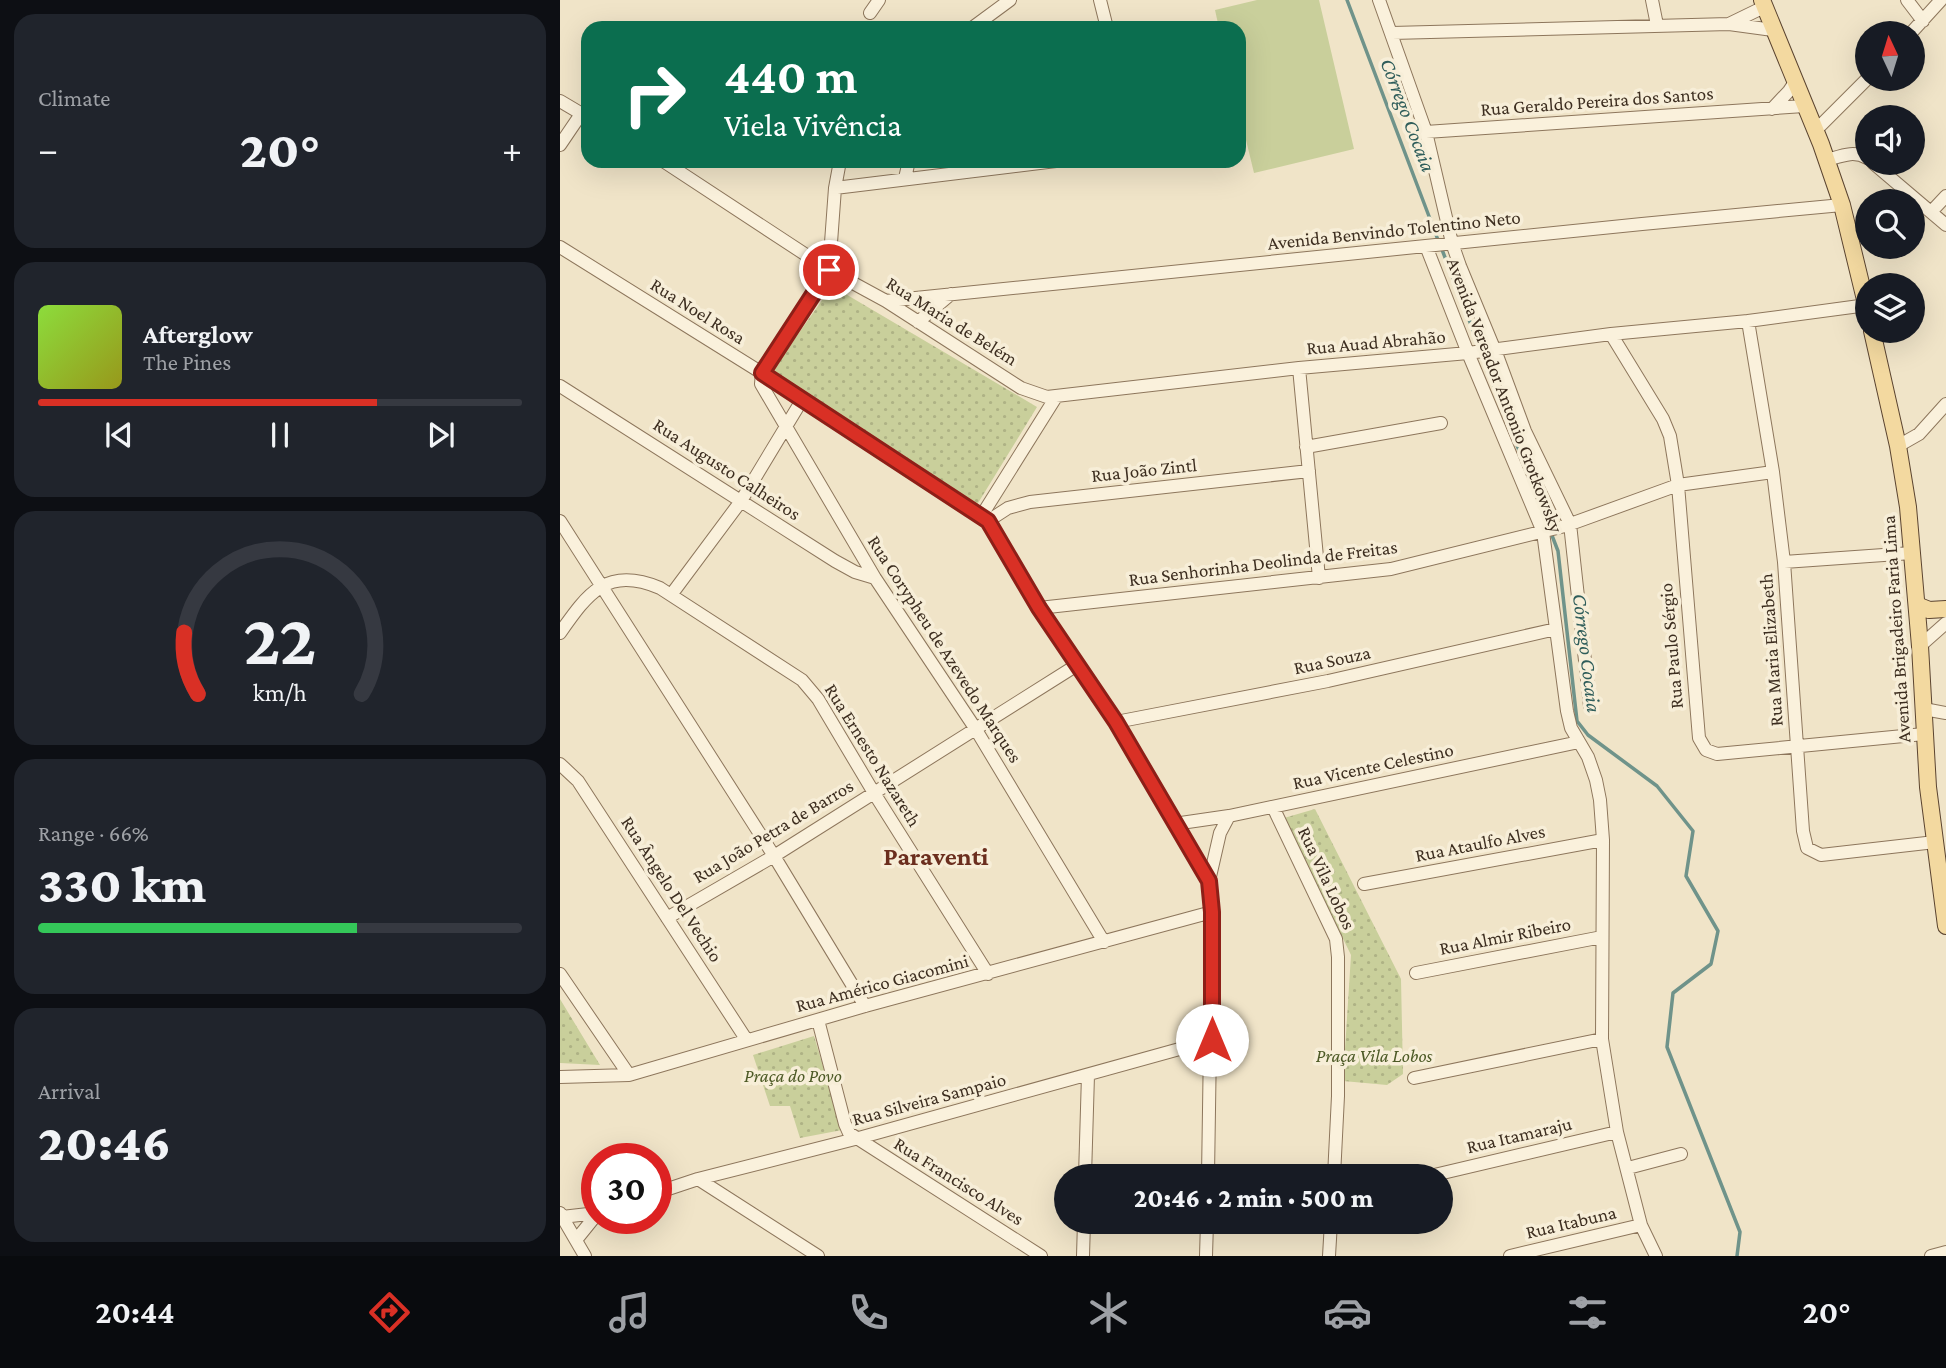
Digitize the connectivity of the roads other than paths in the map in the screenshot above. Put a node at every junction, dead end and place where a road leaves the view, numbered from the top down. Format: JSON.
{"nodes":[{"id":1,"x":879,"y":0,"type":"edge"},
{"id":2,"x":1010,"y":0,"type":"edge"},
{"id":3,"x":1100,"y":0,"type":"edge"},
{"id":4,"x":1379,"y":0,"type":"edge"},
{"id":5,"x":1652,"y":0,"type":"edge"},
{"id":6,"x":1906,"y":0,"type":"edge"},
{"id":7,"x":1941,"y":0,"type":"edge"},
{"id":8,"x":1763,"y":4,"type":"edge"},
{"id":9,"x":870,"y":13,"type":"dead end"},
{"id":10,"x":984,"y":21,"type":"edge"},
{"id":11,"x":1105,"y":21,"type":"edge"},
{"id":12,"x":1923,"y":21,"type":"joint"},
{"id":13,"x":1729,"y":24,"type":"junction"},
{"id":14,"x":1657,"y":25,"type":"junction"},
{"id":15,"x":1773,"y":30,"type":"junction"},
{"id":16,"x":1392,"y":33,"type":"junction"},
{"id":17,"x":1795,"y":82,"type":"junction"},
{"id":18,"x":1855,"y":91,"type":"edge"},
{"id":19,"x":560,"y":101,"type":"edge"},
{"id":20,"x":1804,"y":106,"type":"junction"},
{"id":21,"x":1772,"y":108,"type":"junction"},
{"id":22,"x":581,"y":114,"type":"edge"},
{"id":23,"x":581,"y":121,"type":"edge"},
{"id":24,"x":1815,"y":131,"type":"junction"},
{"id":25,"x":1426,"y":132,"type":"junction"},
{"id":26,"x":560,"y":145,"type":"edge"},
{"id":27,"x":1855,"y":154,"type":"edge"},
{"id":28,"x":1827,"y":160,"type":"junction"},
{"id":29,"x":674,"y":168,"type":"edge"},
{"id":30,"x":839,"y":168,"type":"edge"},
{"id":31,"x":907,"y":168,"type":"edge"},
{"id":32,"x":984,"y":168,"type":"edge"},
{"id":33,"x":1887,"y":175,"type":"edge"},
{"id":34,"x":905,"y":178,"type":"junction"},
{"id":35,"x":835,"y":188,"type":"junction"},
{"id":36,"x":1946,"y":196,"type":"edge"},
{"id":37,"x":1842,"y":205,"type":"junction"},
{"id":38,"x":1931,"y":212,"type":"junction"},
{"id":39,"x":1946,"y":225,"type":"edge"},
{"id":40,"x":1450,"y":243,"type":"junction"},
{"id":41,"x":1429,"y":246,"type":"junction"},
{"id":42,"x":560,"y":247,"type":"edge"},
{"id":43,"x":829,"y":270,"type":"junction"},
{"id":44,"x":1859,"y":273,"type":"edge"},
{"id":45,"x":951,"y":294,"type":"junction"},
{"id":46,"x":886,"y":301,"type":"junction"},
{"id":47,"x":1855,"y":308,"type":"edge"},
{"id":48,"x":1748,"y":321,"type":"junction"},
{"id":49,"x":918,"y":322,"type":"junction"},
{"id":50,"x":1611,"y":334,"type":"junction"},
{"id":51,"x":1875,"y":343,"type":"edge"},
{"id":52,"x":1491,"y":350,"type":"junction"},
{"id":53,"x":1471,"y":353,"type":"junction"},
{"id":54,"x":1299,"y":368,"type":"junction"},
{"id":55,"x":762,"y":373,"type":"junction"},
{"id":56,"x":560,"y":386,"type":"edge"},
{"id":57,"x":1056,"y":397,"type":"junction"},
{"id":58,"x":802,"y":400,"type":"junction"},
{"id":59,"x":1946,"y":404,"type":"edge"},
{"id":60,"x":1441,"y":423,"type":"dead end"},
{"id":61,"x":786,"y":428,"type":"junction"},
{"id":62,"x":1898,"y":446,"type":"junction"},
{"id":63,"x":1306,"y":447,"type":"junction"},
{"id":64,"x":1309,"y":471,"type":"junction"},
{"id":65,"x":1773,"y":472,"type":"junction"},
{"id":66,"x":1678,"y":485,"type":"junction"},
{"id":67,"x":741,"y":501,"type":"junction"},
{"id":68,"x":985,"y":518,"type":"junction"},
{"id":69,"x":560,"y":521,"type":"edge"},
{"id":70,"x":1567,"y":525,"type":"junction"},
{"id":71,"x":1546,"y":531,"type":"junction"},
{"id":72,"x":1912,"y":553,"type":"junction"},
{"id":73,"x":1784,"y":562,"type":"junction"},
{"id":74,"x":876,"y":578,"type":"junction"},
{"id":75,"x":1319,"y":578,"type":"junction"},
{"id":76,"x":601,"y":585,"type":"junction"},
{"id":77,"x":671,"y":595,"type":"junction"},
{"id":78,"x":1917,"y":605,"type":"junction"},
{"id":79,"x":1039,"y":608,"type":"junction"},
{"id":80,"x":1946,"y":609,"type":"edge"},
{"id":81,"x":1946,"y":623,"type":"edge"},
{"id":82,"x":1556,"y":629,"type":"junction"},
{"id":83,"x":560,"y":633,"type":"edge"},
{"id":84,"x":1920,"y":646,"type":"junction"},
{"id":85,"x":1077,"y":665,"type":"junction"},
{"id":86,"x":1590,"y":706,"type":"dead end"},
{"id":87,"x":1924,"y":709,"type":"junction"},
{"id":88,"x":1946,"y":713,"type":"edge"},
{"id":89,"x":1116,"y":722,"type":"junction"},
{"id":90,"x":975,"y":728,"type":"junction"},
{"id":91,"x":1924,"y":734,"type":"junction"},
{"id":92,"x":1579,"y":742,"type":"junction"},
{"id":93,"x":1797,"y":745,"type":"junction"},
{"id":94,"x":560,"y":764,"type":"edge"},
{"id":95,"x":874,"y":793,"type":"junction"},
{"id":96,"x":1273,"y":807,"type":"junction"},
{"id":97,"x":1229,"y":816,"type":"junction"},
{"id":98,"x":1174,"y":824,"type":"junction"},
{"id":99,"x":1603,"y":840,"type":"junction"},
{"id":100,"x":1935,"y":842,"type":"junction"},
{"id":101,"x":774,"y":856,"type":"junction"},
{"id":102,"x":1209,"y":881,"type":"junction"},
{"id":103,"x":1364,"y":884,"type":"dead end"},
{"id":104,"x":1212,"y":912,"type":"junction"},
{"id":105,"x":667,"y":918,"type":"junction"},
{"id":106,"x":1946,"y":926,"type":"edge"},
{"id":107,"x":1602,"y":937,"type":"junction"},
{"id":108,"x":1104,"y":943,"type":"junction"},
{"id":109,"x":1416,"y":973,"type":"dead end"},
{"id":110,"x":560,"y":974,"type":"edge"},
{"id":111,"x":989,"y":974,"type":"junction"},
{"id":112,"x":864,"y":1006,"type":"junction"},
{"id":113,"x":818,"y":1020,"type":"junction"},
{"id":114,"x":1602,"y":1039,"type":"junction"},
{"id":115,"x":746,"y":1040,"type":"junction"},
{"id":116,"x":1212,"y":1040,"type":"junction"},
{"id":117,"x":628,"y":1075,"type":"junction"},
{"id":118,"x":1088,"y":1075,"type":"junction"},
{"id":119,"x":560,"y":1077,"type":"edge"},
{"id":120,"x":1413,"y":1078,"type":"dead end"},
{"id":121,"x":1617,"y":1132,"type":"junction"},
{"id":122,"x":855,"y":1139,"type":"junction"},
{"id":123,"x":1681,"y":1154,"type":"dead end"},
{"id":124,"x":1085,"y":1164,"type":"edge"},
{"id":125,"x":1208,"y":1164,"type":"edge"},
{"id":126,"x":1335,"y":1164,"type":"edge"},
{"id":127,"x":1628,"y":1168,"type":"junction"},
{"id":128,"x":1453,"y":1171,"type":"edge"},
{"id":129,"x":698,"y":1179,"type":"junction"},
{"id":130,"x":672,"y":1188,"type":"edge"},
{"id":131,"x":581,"y":1214,"type":"edge"},
{"id":132,"x":561,"y":1215,"type":"edge"},
{"id":133,"x":1641,"y":1225,"type":"junction"},
{"id":134,"x":581,"y":1234,"type":"edge"},
{"id":135,"x":1084,"y":1234,"type":"edge"},
{"id":136,"x":1207,"y":1234,"type":"edge"},
{"id":137,"x":1330,"y":1234,"type":"edge"},
{"id":138,"x":576,"y":1240,"type":"junction"},
{"id":139,"x":1946,"y":1252,"type":"edge"},
{"id":140,"x":585,"y":1255,"type":"edge"},
{"id":141,"x":818,"y":1256,"type":"edge"},
{"id":142,"x":1041,"y":1256,"type":"edge"},
{"id":143,"x":1083,"y":1256,"type":"edge"},
{"id":144,"x":1206,"y":1256,"type":"edge"},
{"id":145,"x":1329,"y":1256,"type":"edge"},
{"id":146,"x":1510,"y":1256,"type":"edge"},
{"id":147,"x":1656,"y":1256,"type":"edge"},
{"id":148,"x":1931,"y":1256,"type":"edge"}],
"edges":[{"from":1,"to":9,"type":"street"},
{"from":2,"to":10,"type":"street"},
{"from":3,"to":11,"type":"street"},
{"from":4,"to":16,"type":"street","name":"Avenida Vereador Antonio Grotkowsky"},
{"from":5,"to":14,"type":"street"},
{"from":6,"to":12,"type":"street"},
{"from":7,"to":12,"type":"street"},
{"from":8,"to":13,"type":"street"},
{"from":8,"to":15,"type":"main road"},
{"from":13,"to":14,"type":"street"},
{"from":13,"to":15,"type":"street"},
{"from":14,"to":16,"type":"street"},
{"from":15,"to":17,"type":"main road"},
{"from":16,"to":25,"type":"street","name":"Avenida Vereador Antonio Grotkowsky"},
{"from":17,"to":20,"type":"main road"},
{"from":17,"to":21,"type":"street"},
{"from":18,"to":24,"type":"street"},
{"from":19,"to":22,"type":"street"},
{"from":20,"to":21,"type":"street","name":"Rua Geraldo Pereira dos Santos"},
{"from":20,"to":24,"type":"main road"},
{"from":21,"to":25,"type":"street","name":"Rua Geraldo Pereira dos Santos"},
{"from":23,"to":26,"type":"street"},
{"from":24,"to":28,"type":"main road"},
{"from":25,"to":40,"type":"street","name":"Avenida Vereador Antonio Grotkowsky"},
{"from":27,"to":28,"type":"street"},
{"from":28,"to":37,"type":"main road"},
{"from":29,"to":43,"type":"street","name":"Rua Maria de Belém"},
{"from":30,"to":35,"type":"street"},
{"from":31,"to":34,"type":"street"},
{"from":32,"to":34,"type":"street"},
{"from":33,"to":38,"type":"street"},
{"from":34,"to":35,"type":"street"},
{"from":35,"to":43,"type":"street"},
{"from":36,"to":38,"type":"street"},
{"from":37,"to":40,"type":"street","name":"Avenida Benvindo Tolentino Neto"},
{"from":37,"to":44,"type":"main road"},
{"from":38,"to":39,"type":"street"},
{"from":40,"to":41,"type":"street","name":"Avenida Benvindo Tolentino Neto"},
{"from":40,"to":52,"type":"street","name":"Avenida Vereador Antonio Grotkowsky"},
{"from":41,"to":45,"type":"street","name":"Avenida Benvindo Tolentino Neto"},
{"from":41,"to":53,"type":"street","name":"Avenida Vereador Antonio Grotkowsky"},
{"from":42,"to":55,"type":"street","name":"Rua Noel Rosa"},
{"from":43,"to":46,"type":"street","name":"Rua Maria de Belém"},
{"from":43,"to":55,"type":"street"},
{"from":45,"to":46,"type":"street","name":"Avenida Benvindo Tolentino Neto"},
{"from":45,"to":49,"type":"street"},
{"from":46,"to":49,"type":"street","name":"Rua Maria de Belém"},
{"from":47,"to":48,"type":"street","name":"Rua Auad Abrahão"},
{"from":48,"to":50,"type":"street","name":"Rua Auad Abrahão"},
{"from":48,"to":65,"type":"street","name":"Rua Maria Elizabeth"},
{"from":49,"to":57,"type":"street","name":"Rua Maria de Belém"},
{"from":50,"to":52,"type":"street","name":"Rua Auad Abrahão"},
{"from":50,"to":66,"type":"street","name":"Rua Paulo Sérgio"},
{"from":51,"to":62,"type":"main road","name":"Avenida Brigadeiro Faria Lima"},
{"from":52,"to":53,"type":"street","name":"Rua Auad Abrahão"},
{"from":52,"to":70,"type":"street","name":"Avenida Vereador Antonio Grotkowsky"},
{"from":53,"to":54,"type":"street","name":"Rua Auad Abrahão"},
{"from":53,"to":71,"type":"street","name":"Avenida Vereador Antonio Grotkowsky"},
{"from":54,"to":57,"type":"street","name":"Rua Auad Abrahão"},
{"from":54,"to":63,"type":"street"},
{"from":55,"to":58,"type":"street","name":"Rua Noel Rosa"},
{"from":55,"to":61,"type":"street","name":"Rua Corypheu de Azevedo Marques"},
{"from":56,"to":67,"type":"street","name":"Rua Augusto Calheiros"},
{"from":57,"to":68,"type":"street"},
{"from":58,"to":61,"type":"street"},
{"from":58,"to":68,"type":"street","name":"Rua Noel Rosa"},
{"from":59,"to":62,"type":"street"},
{"from":60,"to":63,"type":"street"},
{"from":61,"to":67,"type":"street"},
{"from":61,"to":74,"type":"street","name":"Rua Corypheu de Azevedo Marques"},
{"from":62,"to":72,"type":"main road","name":"Avenida Brigadeiro Faria Lima"},
{"from":63,"to":64,"type":"street"},
{"from":64,"to":68,"type":"street","name":"Rua João Zintl"},
{"from":64,"to":75,"type":"street"},
{"from":65,"to":66,"type":"street","name":"Rua Senhorinha Deolinda de Freitas"},
{"from":65,"to":73,"type":"street","name":"Rua Maria Elizabeth"},
{"from":66,"to":70,"type":"street","name":"Rua Senhorinha Deolinda de Freitas"},
{"from":66,"to":93,"type":"street","name":"Rua Paulo Sérgio"},
{"from":67,"to":74,"type":"street","name":"Rua Augusto Calheiros"},
{"from":67,"to":77,"type":"street"},
{"from":68,"to":79,"type":"street","name":"Rua Noel Rosa"},
{"from":69,"to":76,"type":"street"},
{"from":70,"to":71,"type":"street","name":"Rua Senhorinha Deolinda de Freitas"},
{"from":70,"to":86,"type":"street","name":"Avenida Vereador Antonio Grotkowsky"},
{"from":71,"to":75,"type":"street","name":"Rua Senhorinha Deolinda de Freitas"},
{"from":71,"to":82,"type":"street","name":"Avenida Vereador Antonio Grotkowsky"},
{"from":72,"to":73,"type":"street"},
{"from":72,"to":78,"type":"main road","name":"Avenida Brigadeiro Faria Lima"},
{"from":73,"to":93,"type":"street","name":"Rua Maria Elizabeth"},
{"from":74,"to":90,"type":"street","name":"Rua Corypheu de Azevedo Marques"},
{"from":75,"to":79,"type":"street","name":"Rua Senhorinha Deolinda de Freitas"},
{"from":76,"to":77,"type":"street","name":"Rua Ernesto Nazareth"},
{"from":76,"to":83,"type":"street"},
{"from":76,"to":101,"type":"street"},
{"from":77,"to":95,"type":"street","name":"Rua Ernesto Nazareth"},
{"from":78,"to":80,"type":"main road"},
{"from":78,"to":84,"type":"main road","name":"Avenida Brigadeiro Faria Lima"},
{"from":79,"to":85,"type":"street","name":"Rua Noel Rosa"},
{"from":81,"to":84,"type":"street"},
{"from":82,"to":89,"type":"street","name":"Rua Souza"},
{"from":82,"to":92,"type":"street","name":"Avenida Vereador Antonio Grotkowsky"},
{"from":84,"to":87,"type":"main road","name":"Avenida Brigadeiro Faria Lima"},
{"from":85,"to":89,"type":"street","name":"Rua Noel Rosa"},
{"from":85,"to":90,"type":"street","name":"Rua João Petra de Barros"},
{"from":87,"to":88,"type":"street"},
{"from":87,"to":91,"type":"main road","name":"Avenida Brigadeiro Faria Lima"},
{"from":89,"to":98,"type":"street","name":"Rua Noel Rosa"},
{"from":90,"to":95,"type":"street","name":"Rua João Petra de Barros"},
{"from":90,"to":108,"type":"street","name":"Rua Corypheu de Azevedo Marques"},
{"from":91,"to":93,"type":"street","name":"Rua Paulo Sérgio"},
{"from":91,"to":100,"type":"main road","name":"Avenida Brigadeiro Faria Lima"},
{"from":92,"to":96,"type":"street","name":"Rua Vicente Celestino"},
{"from":92,"to":99,"type":"street","name":"Avenida Vereador Antonio Grotkowsky"},
{"from":93,"to":100,"type":"street","name":"Rua Maria Elizabeth"},
{"from":94,"to":105,"type":"street","name":"Rua Ângelo Del Vechio"},
{"from":95,"to":101,"type":"street","name":"Rua João Petra de Barros"},
{"from":95,"to":111,"type":"street","name":"Rua Ernesto Nazareth"},
{"from":96,"to":97,"type":"street","name":"Rua Vicente Celestino"},
{"from":96,"to":126,"type":"street","name":"Rua Vila Lobos"},
{"from":97,"to":98,"type":"street","name":"Rua Vicente Celestino"},
{"from":97,"to":102,"type":"street"},
{"from":98,"to":102,"type":"street","name":"Rua Noel Rosa"},
{"from":99,"to":103,"type":"street","name":"Rua Ataulfo Alves"},
{"from":99,"to":107,"type":"street","name":"Avenida Vereador Antonio Grotkowsky"},
{"from":100,"to":106,"type":"main road","name":"Avenida Brigadeiro Faria Lima"},
{"from":101,"to":105,"type":"street","name":"Rua João Petra de Barros"},
{"from":101,"to":112,"type":"street"},
{"from":102,"to":104,"type":"street","name":"Rua Noel Rosa"},
{"from":104,"to":108,"type":"street","name":"Rua Américo Giacomini"},
{"from":104,"to":116,"type":"street","name":"Rua Noel Rosa"},
{"from":105,"to":115,"type":"street","name":"Rua Ângelo Del Vechio"},
{"from":107,"to":109,"type":"street","name":"Rua Almir Ribeiro"},
{"from":107,"to":114,"type":"street","name":"Avenida Vereador Antonio Grotkowsky"},
{"from":108,"to":111,"type":"street","name":"Rua Américo Giacomini"},
{"from":110,"to":117,"type":"street"},
{"from":111,"to":112,"type":"street","name":"Rua Américo Giacomini"},
{"from":112,"to":113,"type":"street","name":"Rua Américo Giacomini"},
{"from":113,"to":115,"type":"street","name":"Rua Américo Giacomini"},
{"from":113,"to":122,"type":"street"},
{"from":114,"to":120,"type":"street"},
{"from":114,"to":121,"type":"street","name":"Avenida Vereador Antonio Grotkowsky"},
{"from":115,"to":117,"type":"street","name":"Rua Américo Giacomini"},
{"from":116,"to":118,"type":"street","name":"Rua Silveira Sampaio"},
{"from":116,"to":125,"type":"street","name":"Rua Noel Rosa"},
{"from":117,"to":119,"type":"street","name":"Rua Américo Giacomini"},
{"from":118,"to":122,"type":"street","name":"Rua Silveira Sampaio"},
{"from":118,"to":124,"type":"street"},
{"from":121,"to":127,"type":"street","name":"Avenida Vereador Antonio Grotkowsky"},
{"from":121,"to":128,"type":"street","name":"Rua Itamaraju"},
{"from":122,"to":129,"type":"street","name":"Rua Silveira Sampaio"},
{"from":122,"to":142,"type":"street","name":"Rua Francisco Alves"},
{"from":123,"to":127,"type":"street"},
{"from":127,"to":133,"type":"street","name":"Avenida Vereador Antonio Grotkowsky"},
{"from":129,"to":130,"type":"street","name":"Rua Silveira Sampaio"},
{"from":129,"to":141,"type":"street"},
{"from":131,"to":132,"type":"street"},
{"from":132,"to":138,"type":"street"},
{"from":133,"to":146,"type":"street","name":"Rua Itabuna"},
{"from":133,"to":147,"type":"street","name":"Avenida Vereador Antonio Grotkowsky"},
{"from":134,"to":138,"type":"street"},
{"from":135,"to":143,"type":"street"},
{"from":136,"to":144,"type":"street"},
{"from":137,"to":145,"type":"street"},
{"from":138,"to":140,"type":"street"},
{"from":139,"to":148,"type":"street"}]}
